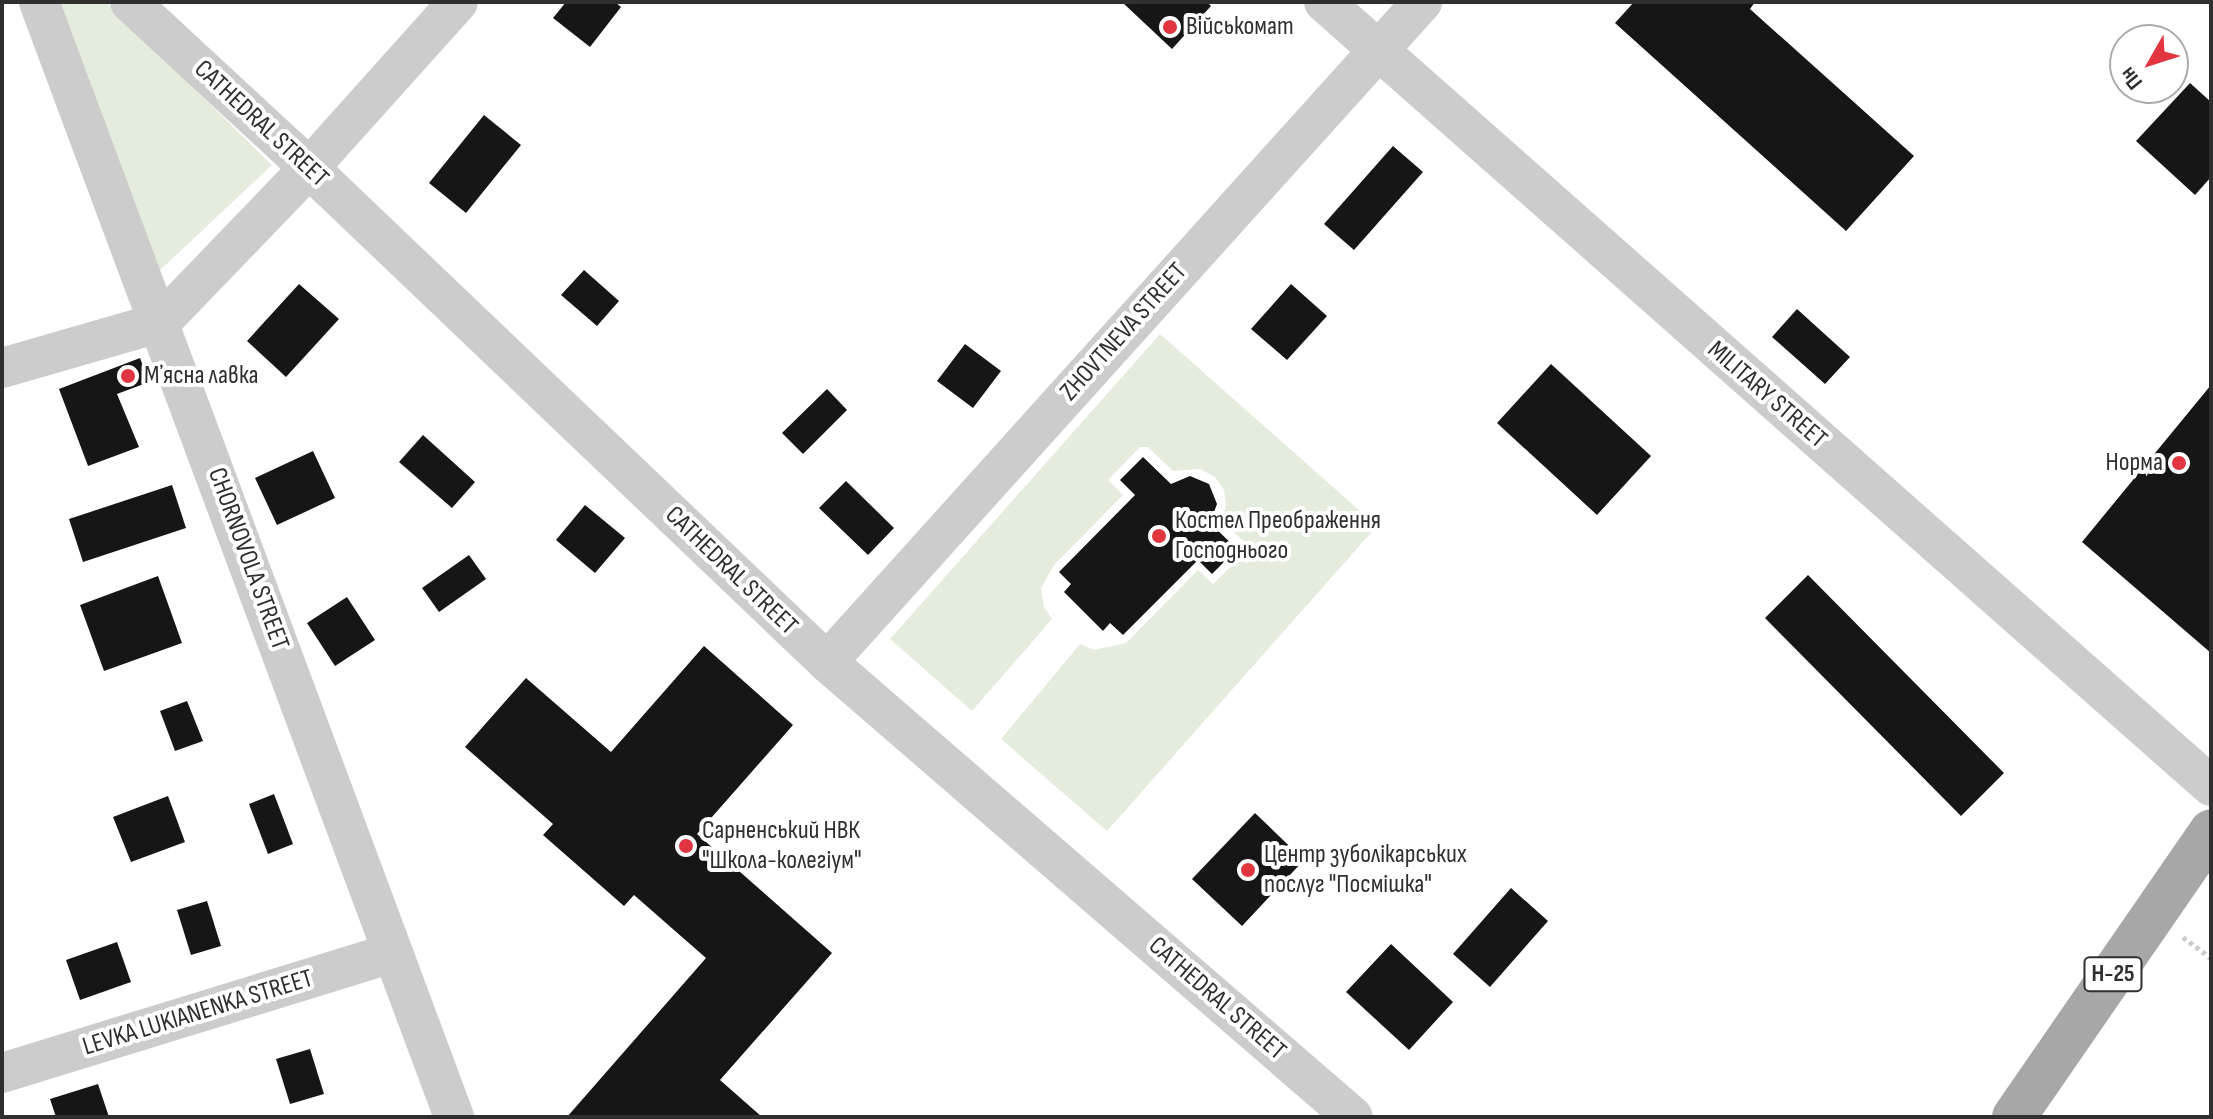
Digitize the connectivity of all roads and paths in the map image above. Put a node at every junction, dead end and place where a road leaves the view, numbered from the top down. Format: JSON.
{"nodes":[{"id":1,"x":39,"y":2,"type":"edge"},
{"id":2,"x":130,"y":2,"type":"edge"},
{"id":3,"x":458,"y":2,"type":"edge"},
{"id":4,"x":1324,"y":2,"type":"edge"},
{"id":5,"x":1422,"y":2,"type":"edge"},
{"id":6,"x":1377,"y":50,"type":"junction"},
{"id":7,"x":309,"y":168,"type":"junction"},
{"id":8,"x":161,"y":322,"type":"junction"},
{"id":9,"x":2,"y":368,"type":"edge"},
{"id":10,"x":827,"y":662,"type":"junction"},
{"id":11,"x":2211,"y":786,"type":"edge"},
{"id":12,"x":2211,"y":831,"type":"edge"},
{"id":13,"x":393,"y":953,"type":"junction"},
{"id":14,"x":2,"y":1073,"type":"edge"},
{"id":15,"x":454,"y":1117,"type":"edge"},
{"id":16,"x":1353,"y":1117,"type":"edge"},
{"id":17,"x":2014,"y":1117,"type":"edge"}],
"edges":[{"from":1,"to":8,"type":"street","name":"CHORNOVOLA STREET"},
{"from":2,"to":7,"type":"street","name":"CATHEDRAL STREET"},
{"from":3,"to":7,"type":"street"},
{"from":4,"to":6,"type":"street","name":"MILITARY STREET"},
{"from":5,"to":6,"type":"street","name":"ZHOVTNEVA STREET"},
{"from":6,"to":10,"type":"street","name":"ZHOVTNEVA STREET"},
{"from":6,"to":11,"type":"street","name":"MILITARY STREET"},
{"from":7,"to":8,"type":"street"},
{"from":7,"to":10,"type":"street","name":"CATHEDRAL STREET"},
{"from":8,"to":9,"type":"street"},
{"from":8,"to":13,"type":"street","name":"CHORNOVOLA STREET"},
{"from":10,"to":16,"type":"street","name":"CATHEDRAL STREET"},
{"from":12,"to":17,"type":"main road","number":"Н-25"},
{"from":13,"to":14,"type":"street","name":"LEVKA LUKIANENKA STREET"},
{"from":13,"to":15,"type":"street","name":"CHORNOVOLA STREET"}]}
